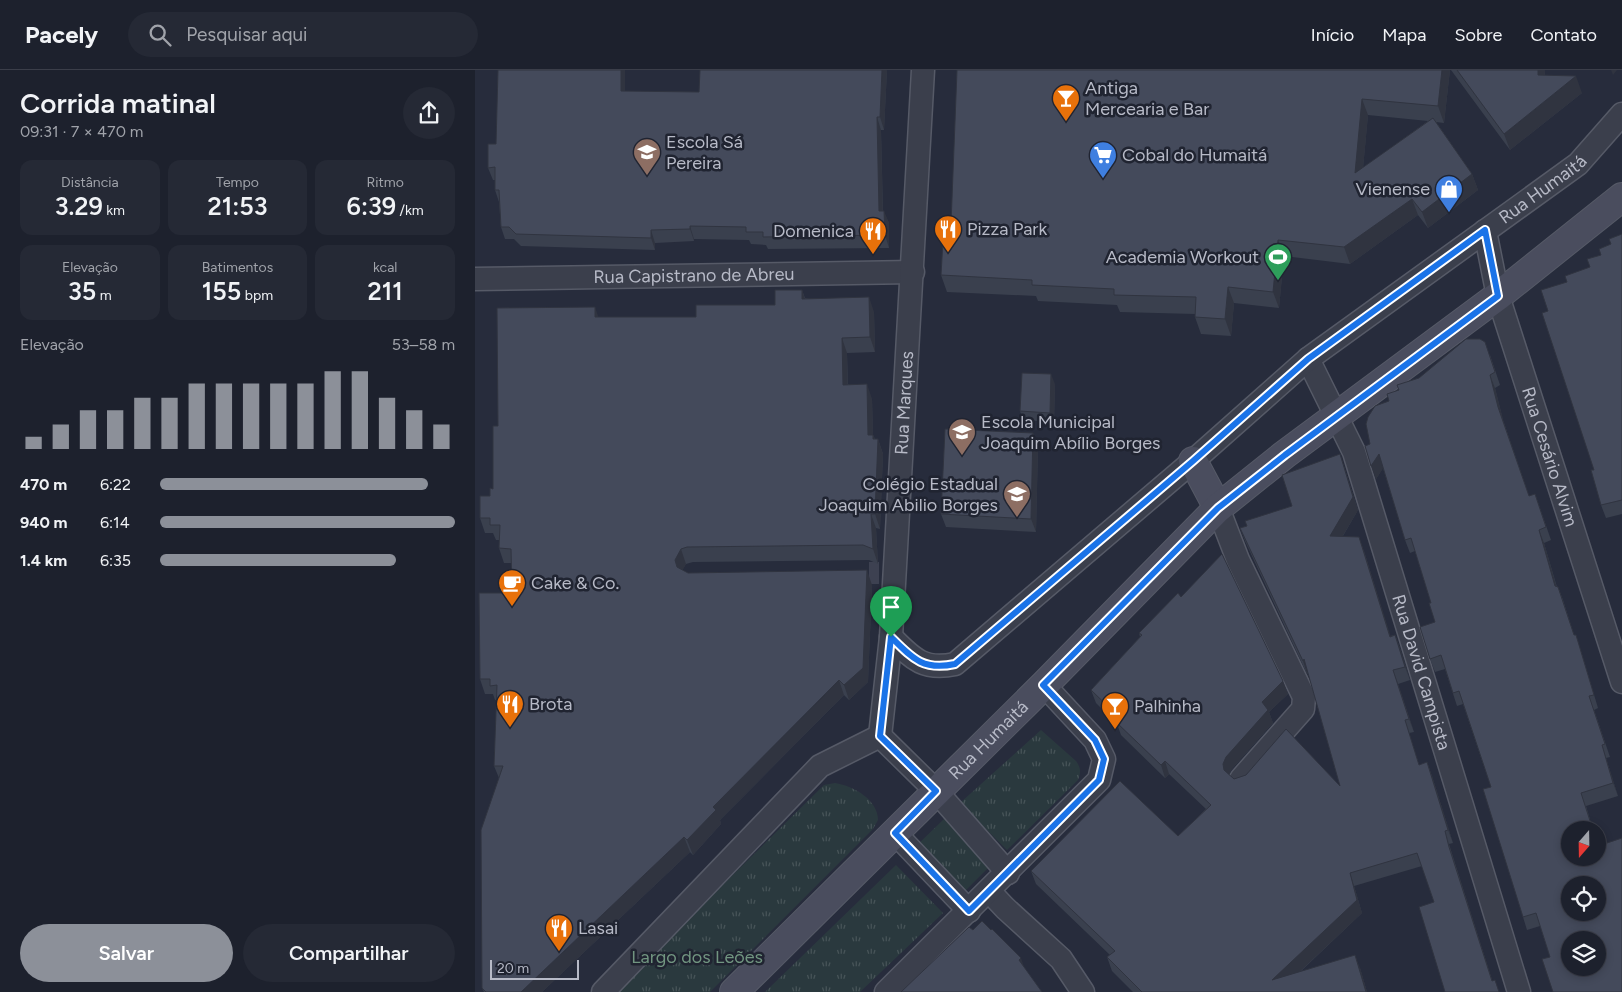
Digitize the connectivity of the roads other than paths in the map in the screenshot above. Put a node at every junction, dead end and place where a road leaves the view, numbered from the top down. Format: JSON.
{"nodes":[{"id":1,"x":923,"y":70,"type":"edge"},
{"id":2,"x":1622,"y":114,"type":"edge"},
{"id":3,"x":1622,"y":197,"type":"edge"},
{"id":4,"x":1485,"y":230,"type":"junction"},
{"id":5,"x":913,"y":272,"type":"junction"},
{"id":6,"x":475,"y":279,"type":"edge"},
{"id":7,"x":1498,"y":296,"type":"junction"},
{"id":8,"x":1308,"y":359,"type":"junction"},
{"id":9,"x":1336,"y":418,"type":"junction"},
{"id":10,"x":1193,"y":461,"type":"junction"},
{"id":11,"x":1218,"y":508,"type":"junction"},
{"id":12,"x":891,"y":637,"type":"junction"},
{"id":13,"x":1622,"y":682,"type":"edge"},
{"id":14,"x":1043,"y":685,"type":"junction"},
{"id":15,"x":880,"y":736,"type":"junction"},
{"id":16,"x":1241,"y":779,"type":"edge"},
{"id":17,"x":936,"y":791,"type":"junction"},
{"id":18,"x":895,"y":833,"type":"junction"},
{"id":19,"x":1008,"y":873,"type":"junction"},
{"id":20,"x":989,"y":891,"type":"junction"},
{"id":21,"x":969,"y":911,"type":"junction"},
{"id":22,"x":603,"y":992,"type":"edge"},
{"id":23,"x":734,"y":992,"type":"edge"},
{"id":24,"x":886,"y":992,"type":"edge"},
{"id":25,"x":1083,"y":992,"type":"edge"},
{"id":26,"x":1519,"y":992,"type":"edge"}],
"edges":[{"from":1,"to":5,"type":"street","name":"Rua Marques"},
{"from":2,"to":4,"type":"street","name":"Rua Humaitá"},
{"from":3,"to":7,"type":"main road","name":"Rua Humaitá"},
{"from":4,"to":7,"type":"street","name":"Rua Cesário Alvim"},
{"from":4,"to":8,"type":"street","name":"Rua Humaitá"},
{"from":5,"to":6,"type":"street","name":"Rua Capistrano de Abreu"},
{"from":5,"to":12,"type":"street","name":"Rua Marques"},
{"from":7,"to":9,"type":"main road","name":"Rua Humaitá"},
{"from":7,"to":13,"type":"street","name":"Rua Cesário Alvim"},
{"from":8,"to":9,"type":"street","name":"Rua David Campista"},
{"from":8,"to":10,"type":"street","name":"Rua Humaitá"},
{"from":9,"to":11,"type":"main road","name":"Rua Humaitá"},
{"from":9,"to":26,"type":"street","name":"Rua David Campista"},
{"from":10,"to":11,"type":"main road"},
{"from":10,"to":12,"type":"street","name":"Rua Humaitá"},
{"from":11,"to":14,"type":"main road","name":"Rua Humaitá"},
{"from":11,"to":16,"type":"street"},
{"from":12,"to":15,"type":"street","name":"Rua Marques"},
{"from":14,"to":17,"type":"main road","name":"Rua Humaitá"},
{"from":14,"to":19,"type":"street"},
{"from":15,"to":17,"type":"street"},
{"from":15,"to":22,"type":"street"},
{"from":17,"to":18,"type":"main road","name":"Rua Humaitá"},
{"from":17,"to":19,"type":"street"},
{"from":18,"to":21,"type":"street"},
{"from":18,"to":23,"type":"main road","name":"Rua Humaitá"},
{"from":19,"to":20,"type":"street"},
{"from":20,"to":21,"type":"street"},
{"from":20,"to":25,"type":"street"},
{"from":21,"to":24,"type":"street"}]}
